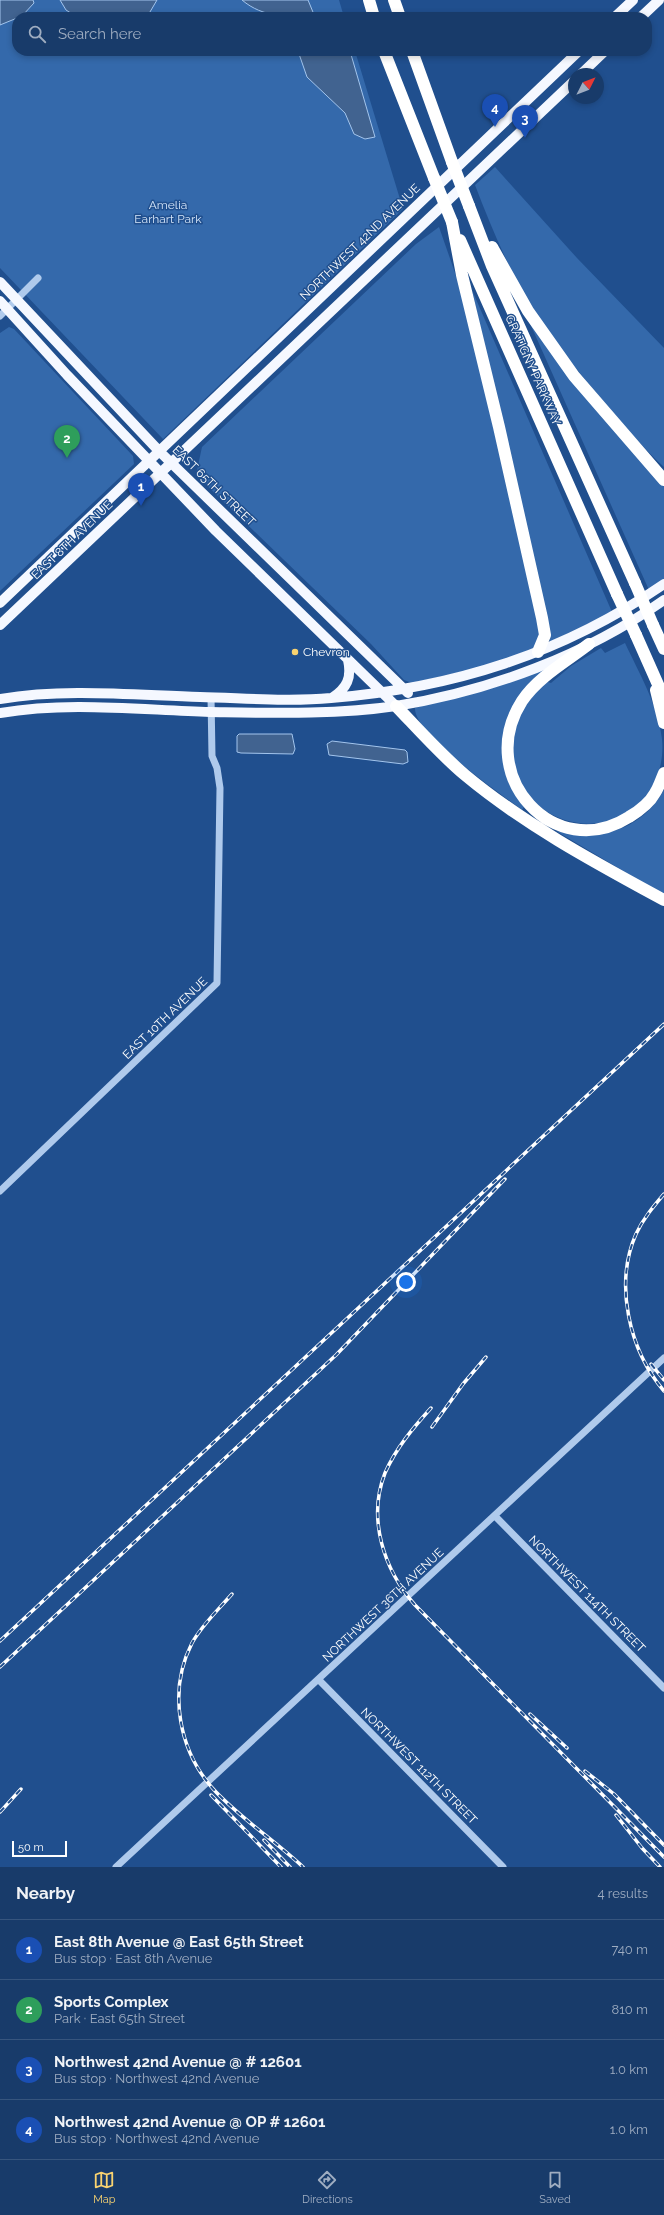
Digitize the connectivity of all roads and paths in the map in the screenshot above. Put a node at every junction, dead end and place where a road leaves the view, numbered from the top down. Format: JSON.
{"nodes":[{"id":1,"x":369,"y":0,"type":"edge"},
{"id":2,"x":394,"y":0,"type":"edge"},
{"id":3,"x":633,"y":0,"type":"edge"},
{"id":4,"x":659,"y":0,"type":"edge"},
{"id":5,"x":373,"y":12,"type":"edge"},
{"id":6,"x":398,"y":12,"type":"edge"},
{"id":7,"x":620,"y":12,"type":"edge"},
{"id":8,"x":646,"y":12,"type":"edge"},
{"id":9,"x":386,"y":56,"type":"edge"},
{"id":10,"x":414,"y":56,"type":"edge"},
{"id":11,"x":574,"y":56,"type":"edge"},
{"id":12,"x":600,"y":56,"type":"edge"},
{"id":13,"x":587,"y":68,"type":"edge"},
{"id":14,"x":545,"y":83,"type":"junction"},
{"id":15,"x":568,"y":87,"type":"edge"},
{"id":16,"x":558,"y":96,"type":"junction"},
{"id":17,"x":468,"y":206,"type":"junction"},
{"id":18,"x":452,"y":222,"type":"junction"},
{"id":19,"x":38,"y":278,"type":"dead end"},
{"id":20,"x":0,"y":282,"type":"edge"},
{"id":21,"x":0,"y":300,"type":"edge"},
{"id":22,"x":17,"y":300,"type":"junction"},
{"id":23,"x":8,"y":309,"type":"junction"},
{"id":24,"x":0,"y":316,"type":"edge"},
{"id":25,"x":159,"y":451,"type":"junction"},
{"id":26,"x":148,"y":461,"type":"junction"},
{"id":27,"x":172,"y":463,"type":"junction"},
{"id":28,"x":161,"y":474,"type":"junction"},
{"id":29,"x":663,"y":478,"type":"edge"},
{"id":30,"x":27,"y":576,"type":"junction"},
{"id":31,"x":664,"y":584,"type":"edge"},
{"id":32,"x":39,"y":589,"type":"junction"},
{"id":33,"x":664,"y":600,"type":"edge"},
{"id":34,"x":0,"y":602,"type":"edge"},
{"id":35,"x":0,"y":625,"type":"edge"},
{"id":36,"x":589,"y":644,"type":"junction"},
{"id":37,"x":664,"y":649,"type":"edge"},
{"id":38,"x":538,"y":652,"type":"junction"},
{"id":39,"x":348,"y":660,"type":"junction"},
{"id":40,"x":651,"y":668,"type":"junction"},
{"id":41,"x":405,"y":690,"type":"junction"},
{"id":42,"x":382,"y":692,"type":"junction"},
{"id":43,"x":211,"y":698,"type":"junction"},
{"id":44,"x":330,"y":698,"type":"junction"},
{"id":45,"x":664,"y":698,"type":"edge"},
{"id":46,"x":0,"y":699,"type":"edge"},
{"id":47,"x":416,"y":702,"type":"junction"},
{"id":48,"x":396,"y":706,"type":"junction"},
{"id":49,"x":211,"y":712,"type":"junction"},
{"id":50,"x":0,"y":713,"type":"edge"},
{"id":51,"x":664,"y":723,"type":"edge"},
{"id":52,"x":664,"y":773,"type":"edge"},
{"id":53,"x":664,"y":900,"type":"edge"},
{"id":54,"x":0,"y":1191,"type":"edge"},
{"id":55,"x":664,"y":1358,"type":"edge"},
{"id":56,"x":495,"y":1516,"type":"junction"},
{"id":57,"x":319,"y":1680,"type":"junction"},
{"id":58,"x":664,"y":1688,"type":"edge"},
{"id":59,"x":116,"y":1867,"type":"edge"},
{"id":60,"x":503,"y":1867,"type":"edge"}],
"edges":[{"from":1,"to":5,"type":"highway"},
{"from":2,"to":6,"type":"highway"},
{"from":3,"to":7,"type":"main road"},
{"from":4,"to":8,"type":"main road"},
{"from":9,"to":18,"type":"highway","name":"GRATIGNY PARKWAY","bridge":true},
{"from":10,"to":17,"type":"highway","name":"GRATIGNY PARKWAY","bridge":true},
{"from":11,"to":14,"type":"main road","name":"NORTHWEST 42ND AVENUE"},
{"from":12,"to":13,"type":"main road"},
{"from":14,"to":16,"type":"main road"},
{"from":14,"to":25,"type":"main road","name":"NORTHWEST 42ND AVENUE"},
{"from":15,"to":16,"type":"main road"},
{"from":16,"to":27,"type":"main road"},
{"from":17,"to":29,"type":"highway"},
{"from":17,"to":37,"type":"highway","name":"GRATIGNY PARKWAY","bridge":true},
{"from":18,"to":38,"type":"highway"},
{"from":18,"to":40,"type":"highway","name":"GRATIGNY PARKWAY","bridge":true},
{"from":19,"to":22,"type":"street"},
{"from":20,"to":22,"type":"main road","name":"EAST 65TH STREET"},
{"from":21,"to":23,"type":"main road"},
{"from":22,"to":23,"type":"street"},
{"from":22,"to":25,"type":"main road","name":"EAST 65TH STREET"},
{"from":23,"to":24,"type":"street"},
{"from":23,"to":26,"type":"main road"},
{"from":25,"to":26,"type":"main road","name":"EAST 8TH AVENUE"},
{"from":25,"to":27,"type":"main road","name":"EAST 65TH STREET"},
{"from":26,"to":28,"type":"main road"},
{"from":26,"to":30,"type":"main road","name":"EAST 8TH AVENUE"},
{"from":27,"to":28,"type":"main road"},
{"from":27,"to":41,"type":"main road","name":"EAST 65TH STREET"},
{"from":28,"to":32,"type":"main road","name":"EAST 8TH AVENUE"},
{"from":28,"to":39,"type":"main road"},
{"from":30,"to":32,"type":"main road"},
{"from":30,"to":34,"type":"main road","name":"EAST 8TH AVENUE"},
{"from":31,"to":38,"type":"main road"},
{"from":32,"to":35,"type":"main road","name":"EAST 8TH AVENUE"},
{"from":33,"to":36,"type":"main road"},
{"from":36,"to":47,"type":"main road"},
{"from":36,"to":52,"type":"highway"},
{"from":38,"to":41,"type":"main road"},
{"from":39,"to":42,"type":"main road"},
{"from":39,"to":44,"type":"main road"},
{"from":40,"to":45,"type":"highway","name":"GRATIGNY PARKWAY"},
{"from":40,"to":51,"type":"highway"},
{"from":41,"to":42,"type":"main road"},
{"from":41,"to":47,"type":"main road","name":"EAST 65TH STREET"},
{"from":42,"to":44,"type":"main road"},
{"from":42,"to":48,"type":"main road"},
{"from":43,"to":44,"type":"main road"},
{"from":43,"to":46,"type":"main road"},
{"from":43,"to":49,"type":"street","name":"EAST 10TH AVENUE"},
{"from":47,"to":48,"type":"main road"},
{"from":48,"to":49,"type":"main road"},
{"from":48,"to":53,"type":"highway"},
{"from":49,"to":50,"type":"main road"},
{"from":49,"to":54,"type":"street","name":"EAST 10TH AVENUE"},
{"from":55,"to":56,"type":"street","name":"NORTHWEST 36TH AVENUE"},
{"from":56,"to":57,"type":"street","name":"NORTHWEST 36TH AVENUE"},
{"from":56,"to":58,"type":"street","name":"NORTHWEST 114TH STREET"},
{"from":57,"to":59,"type":"street","name":"NORTHWEST 36TH AVENUE"},
{"from":57,"to":60,"type":"street","name":"NORTHWEST 112TH STREET"}]}
